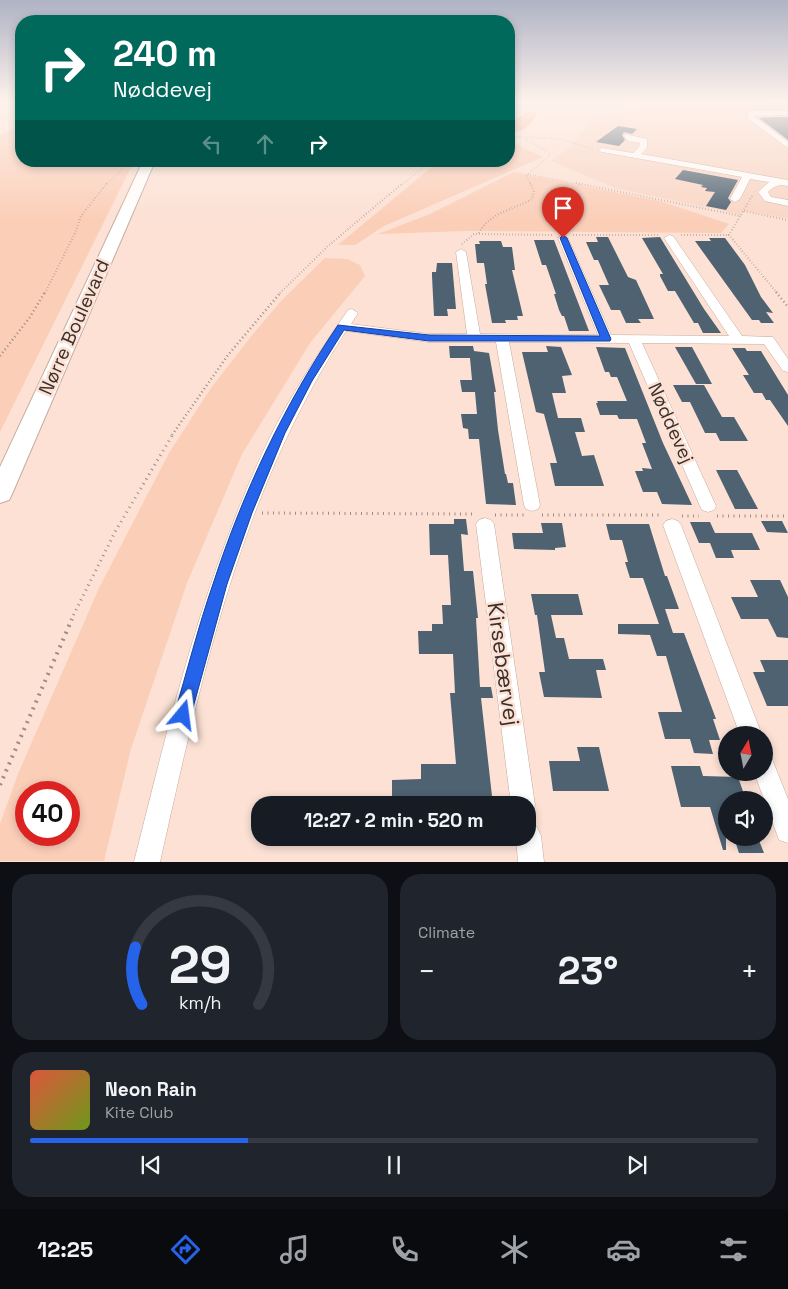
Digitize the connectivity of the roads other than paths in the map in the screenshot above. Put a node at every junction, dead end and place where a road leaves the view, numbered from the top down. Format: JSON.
{"nodes":[{"id":1,"x":644,"y":141,"type":"edge"},
{"id":2,"x":602,"y":150,"type":"road end"},
{"id":3,"x":635,"y":156,"type":"junction"},
{"id":4,"x":146,"y":167,"type":"edge"},
{"id":5,"x":747,"y":176,"type":"junction"},
{"id":6,"x":784,"y":183,"type":"edge"},
{"id":7,"x":735,"y":199,"type":"dead end"},
{"id":8,"x":788,"y":203,"type":"edge"},
{"id":9,"x":563,"y":236,"type":"road end"},
{"id":10,"x":671,"y":236,"type":"road end"},
{"id":11,"x":461,"y":252,"type":"road end"},
{"id":12,"x":474,"y":339,"type":"junction"},
{"id":13,"x":502,"y":339,"type":"junction"},
{"id":14,"x":606,"y":339,"type":"junction"},
{"id":15,"x":634,"y":339,"type":"junction"},
{"id":16,"x":738,"y":340,"type":"junction"},
{"id":17,"x":788,"y":368,"type":"edge"},
{"id":18,"x":0,"y":494,"type":"edge"},
{"id":19,"x":530,"y":511,"type":"road end"},
{"id":20,"x":708,"y":513,"type":"road end"},
{"id":21,"x":487,"y":518,"type":"road end"},
{"id":22,"x":673,"y":519,"type":"road end"},
{"id":23,"x":749,"y":726,"type":"edge"},
{"id":24,"x":769,"y":781,"type":"edge"},
{"id":25,"x":522,"y":796,"type":"edge"},
{"id":26,"x":788,"y":831,"type":"edge"},
{"id":27,"x":529,"y":846,"type":"edge"},
{"id":28,"x":147,"y":862,"type":"edge"},
{"id":29,"x":531,"y":862,"type":"edge"}],
"edges":[{"from":1,"to":3,"type":"street"},
{"from":2,"to":3,"type":"street"},
{"from":3,"to":5,"type":"street"},
{"from":4,"to":18,"type":"highway","name":"Nørre Boulevard"},
{"from":5,"to":6,"type":"street"},
{"from":5,"to":7,"type":"street"},
{"from":6,"to":8,"type":"street"},
{"from":9,"to":14,"type":"street"},
{"from":10,"to":16,"type":"street"},
{"from":11,"to":12,"type":"street"},
{"from":12,"to":13,"type":"street"},
{"from":12,"to":28,"type":"street"},
{"from":13,"to":14,"type":"street"},
{"from":13,"to":19,"type":"street"},
{"from":14,"to":15,"type":"street"},
{"from":15,"to":16,"type":"street"},
{"from":15,"to":20,"type":"street","name":"Nøddevej"},
{"from":16,"to":17,"type":"street"},
{"from":21,"to":25,"type":"street","name":"Kirsebærvej"},
{"from":22,"to":23,"type":"street"},
{"from":24,"to":26,"type":"street"},
{"from":27,"to":29,"type":"street"}]}
